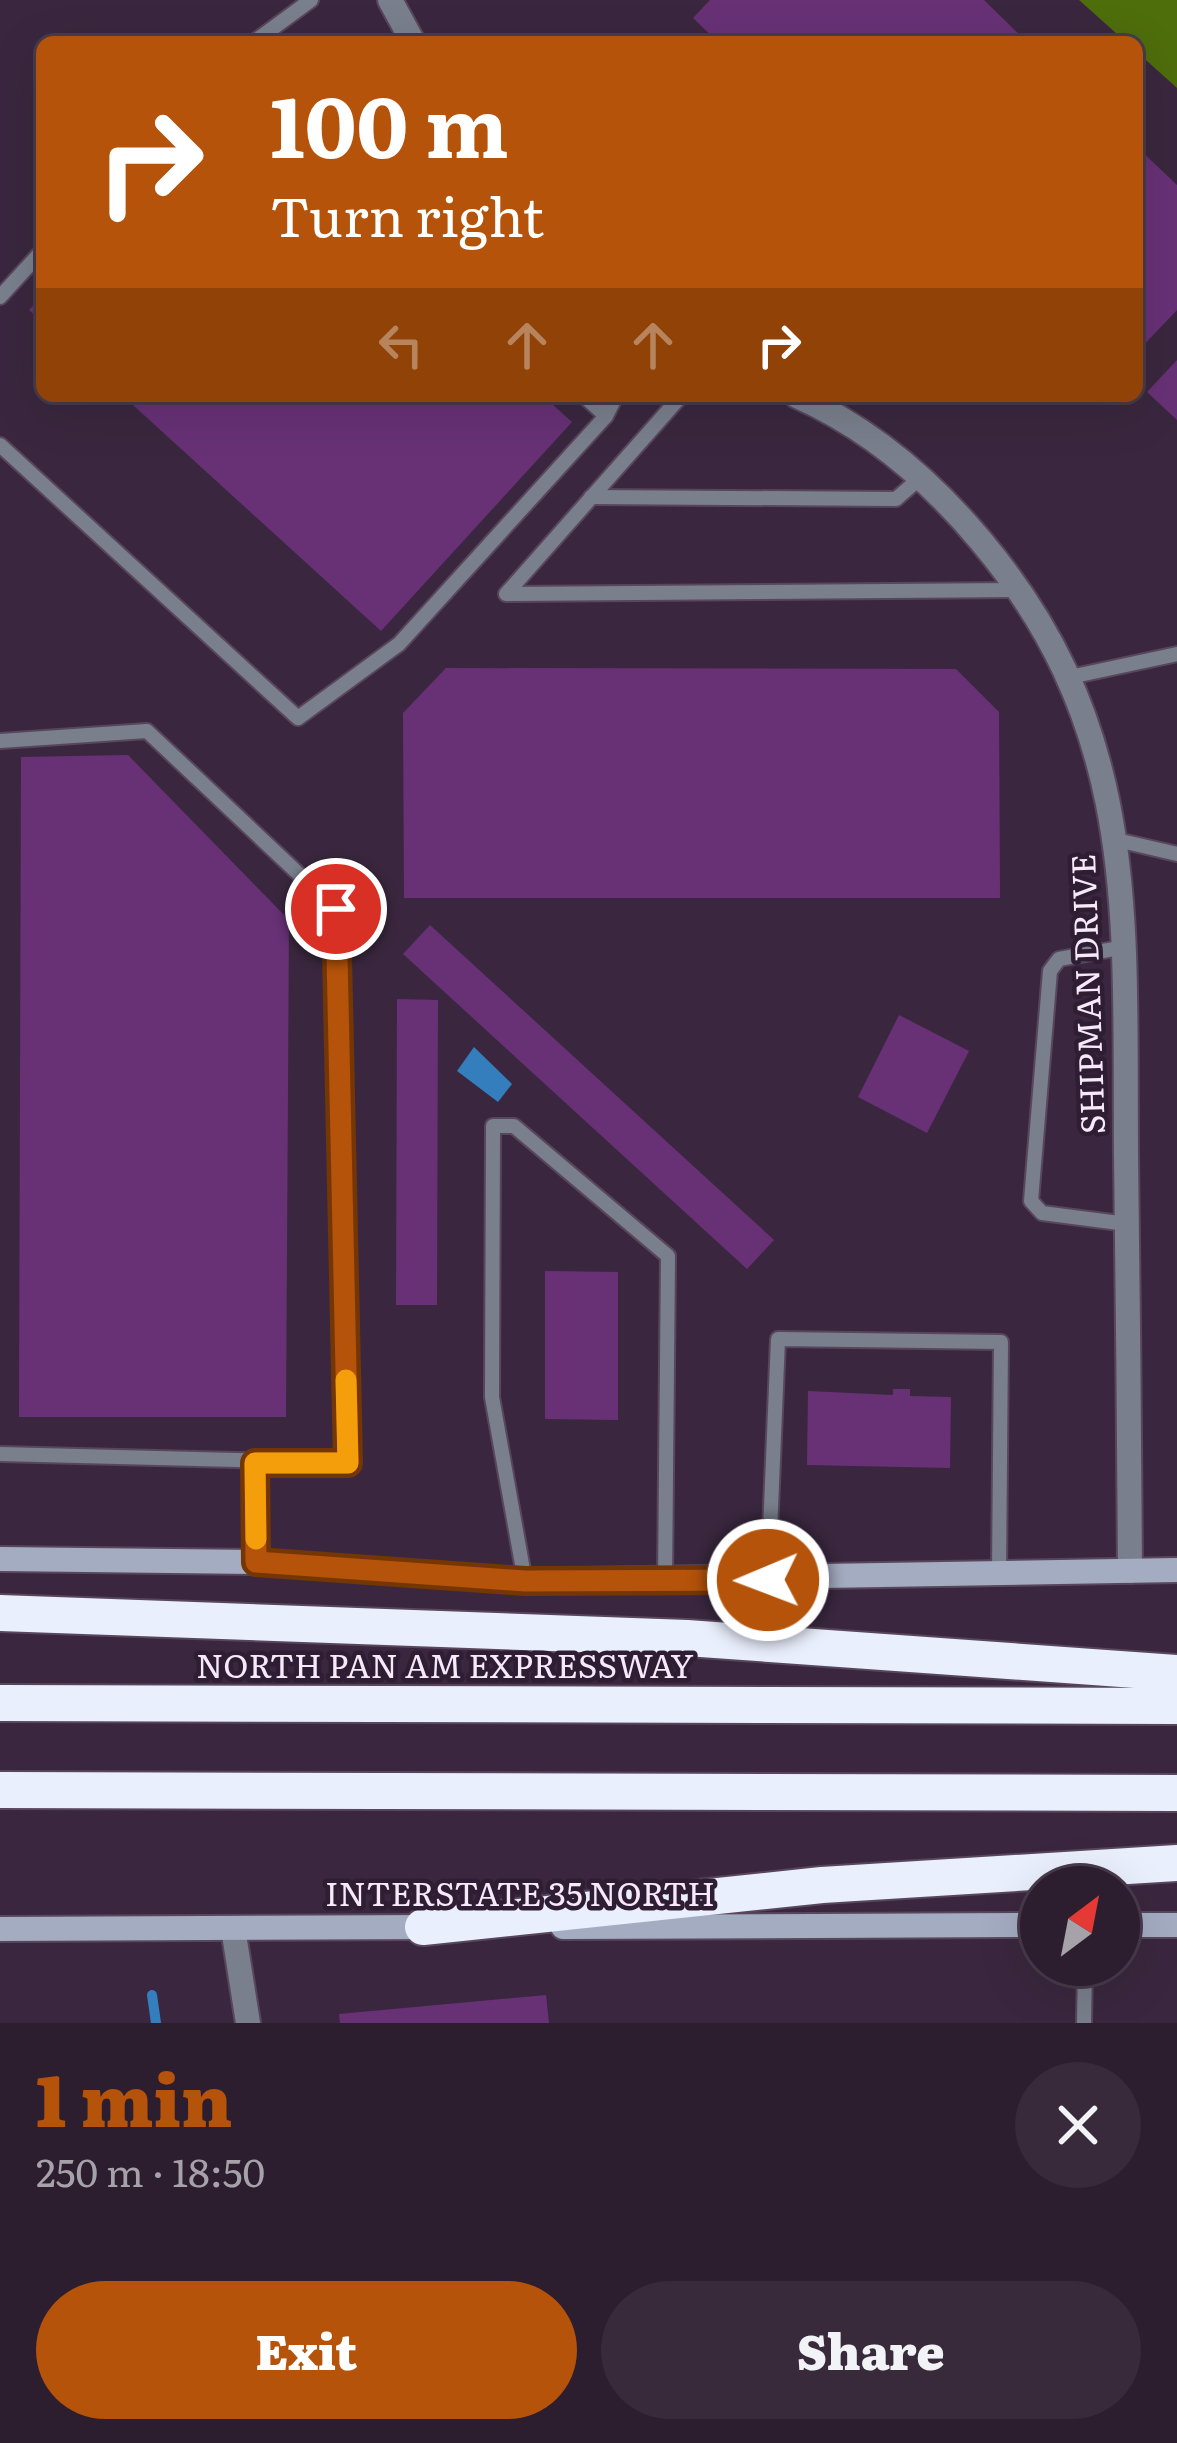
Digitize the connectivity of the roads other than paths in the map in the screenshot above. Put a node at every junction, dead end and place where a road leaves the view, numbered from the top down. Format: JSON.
{"nodes":[{"id":1,"x":311,"y":0,"type":"edge"},
{"id":2,"x":390,"y":0,"type":"edge"},
{"id":3,"x":262,"y":36,"type":"edge"},
{"id":4,"x":410,"y":36,"type":"edge"},
{"id":5,"x":36,"y":258,"type":"edge"},
{"id":6,"x":0,"y":298,"type":"edge"},
{"id":7,"x":591,"y":402,"type":"edge"},
{"id":8,"x":613,"y":402,"type":"edge"},
{"id":9,"x":676,"y":402,"type":"edge"},
{"id":10,"x":808,"y":402,"type":"edge"},
{"id":11,"x":606,"y":416,"type":"junction"},
{"id":12,"x":0,"y":445,"type":"edge"},
{"id":13,"x":920,"y":478,"type":"junction"},
{"id":14,"x":591,"y":497,"type":"junction"},
{"id":15,"x":1021,"y":590,"type":"junction"},
{"id":16,"x":1177,"y":653,"type":"edge"},
{"id":17,"x":1070,"y":677,"type":"junction"},
{"id":18,"x":0,"y":741,"type":"edge"},
{"id":19,"x":1117,"y":840,"type":"junction"},
{"id":20,"x":1177,"y":854,"type":"edge"},
{"id":21,"x":1125,"y":947,"type":"junction"},
{"id":22,"x":1127,"y":1224,"type":"junction"},
{"id":23,"x":0,"y":1454,"type":"edge"},
{"id":24,"x":255,"y":1463,"type":"junction"},
{"id":25,"x":0,"y":1559,"type":"edge"},
{"id":26,"x":256,"y":1562,"type":"junction"},
{"id":27,"x":1177,"y":1570,"type":"edge"},
{"id":28,"x":1130,"y":1571,"type":"junction"},
{"id":29,"x":999,"y":1574,"type":"junction"},
{"id":30,"x":768,"y":1580,"type":"junction"},
{"id":31,"x":525,"y":1581,"type":"junction"},
{"id":32,"x":665,"y":1581,"type":"junction"},
{"id":33,"x":0,"y":1613,"type":"edge"},
{"id":34,"x":1177,"y":1673,"type":"edge"},
{"id":35,"x":0,"y":1703,"type":"edge"},
{"id":36,"x":1177,"y":1706,"type":"edge"},
{"id":37,"x":0,"y":1790,"type":"edge"},
{"id":38,"x":1177,"y":1793,"type":"edge"},
{"id":39,"x":1177,"y":1863,"type":"edge"},
{"id":40,"x":1020,"y":1925,"type":"edge"},
{"id":41,"x":1140,"y":1925,"type":"edge"},
{"id":42,"x":1177,"y":1925,"type":"edge"},
{"id":43,"x":233,"y":1928,"type":"junction"},
{"id":44,"x":422,"y":1928,"type":"junction"},
{"id":45,"x":0,"y":1929,"type":"edge"},
{"id":46,"x":1085,"y":1986,"type":"edge"},
{"id":47,"x":248,"y":2023,"type":"edge"},
{"id":48,"x":1084,"y":2023,"type":"edge"}],
"edges":[{"from":1,"to":3,"type":"lane"},
{"from":2,"to":4,"type":"street"},
{"from":5,"to":6,"type":"lane"},
{"from":7,"to":11,"type":"lane"},
{"from":8,"to":11,"type":"lane"},
{"from":9,"to":14,"type":"lane"},
{"from":10,"to":13,"type":"street","name":"SHIPMAN DRIVE"},
{"from":11,"to":12,"type":"lane"},
{"from":13,"to":14,"type":"lane"},
{"from":13,"to":15,"type":"street","name":"SHIPMAN DRIVE"},
{"from":14,"to":15,"type":"lane"},
{"from":15,"to":17,"type":"street","name":"SHIPMAN DRIVE"},
{"from":16,"to":17,"type":"lane"},
{"from":17,"to":19,"type":"street","name":"SHIPMAN DRIVE"},
{"from":18,"to":24,"type":"lane"},
{"from":19,"to":20,"type":"lane"},
{"from":19,"to":21,"type":"street","name":"SHIPMAN DRIVE"},
{"from":21,"to":22,"type":"street","name":"SHIPMAN DRIVE"},
{"from":21,"to":22,"type":"lane"},
{"from":22,"to":28,"type":"street","name":"SHIPMAN DRIVE"},
{"from":23,"to":24,"type":"lane"},
{"from":24,"to":26,"type":"lane"},
{"from":25,"to":26,"type":"main road"},
{"from":26,"to":31,"type":"main road"},
{"from":27,"to":28,"type":"main road"},
{"from":28,"to":29,"type":"main road"},
{"from":29,"to":30,"type":"main road"},
{"from":29,"to":30,"type":"lane"},
{"from":30,"to":32,"type":"main road"},
{"from":31,"to":32,"type":"main road"},
{"from":31,"to":32,"type":"lane"},
{"from":33,"to":34,"type":"highway"},
{"from":35,"to":36,"type":"highway","name":"NORTH PAN AM EXPRESSWAY"},
{"from":37,"to":38,"type":"highway"},
{"from":39,"to":44,"type":"highway"},
{"from":40,"to":44,"type":"main road","name":"INTERSTATE 35 NORTH"},
{"from":41,"to":42,"type":"main road"},
{"from":43,"to":44,"type":"main road","name":"INTERSTATE 35 NORTH"},
{"from":43,"to":45,"type":"main road","name":"INTERSTATE 35 NORTH"},
{"from":43,"to":47,"type":"street"},
{"from":46,"to":48,"type":"lane"}]}
